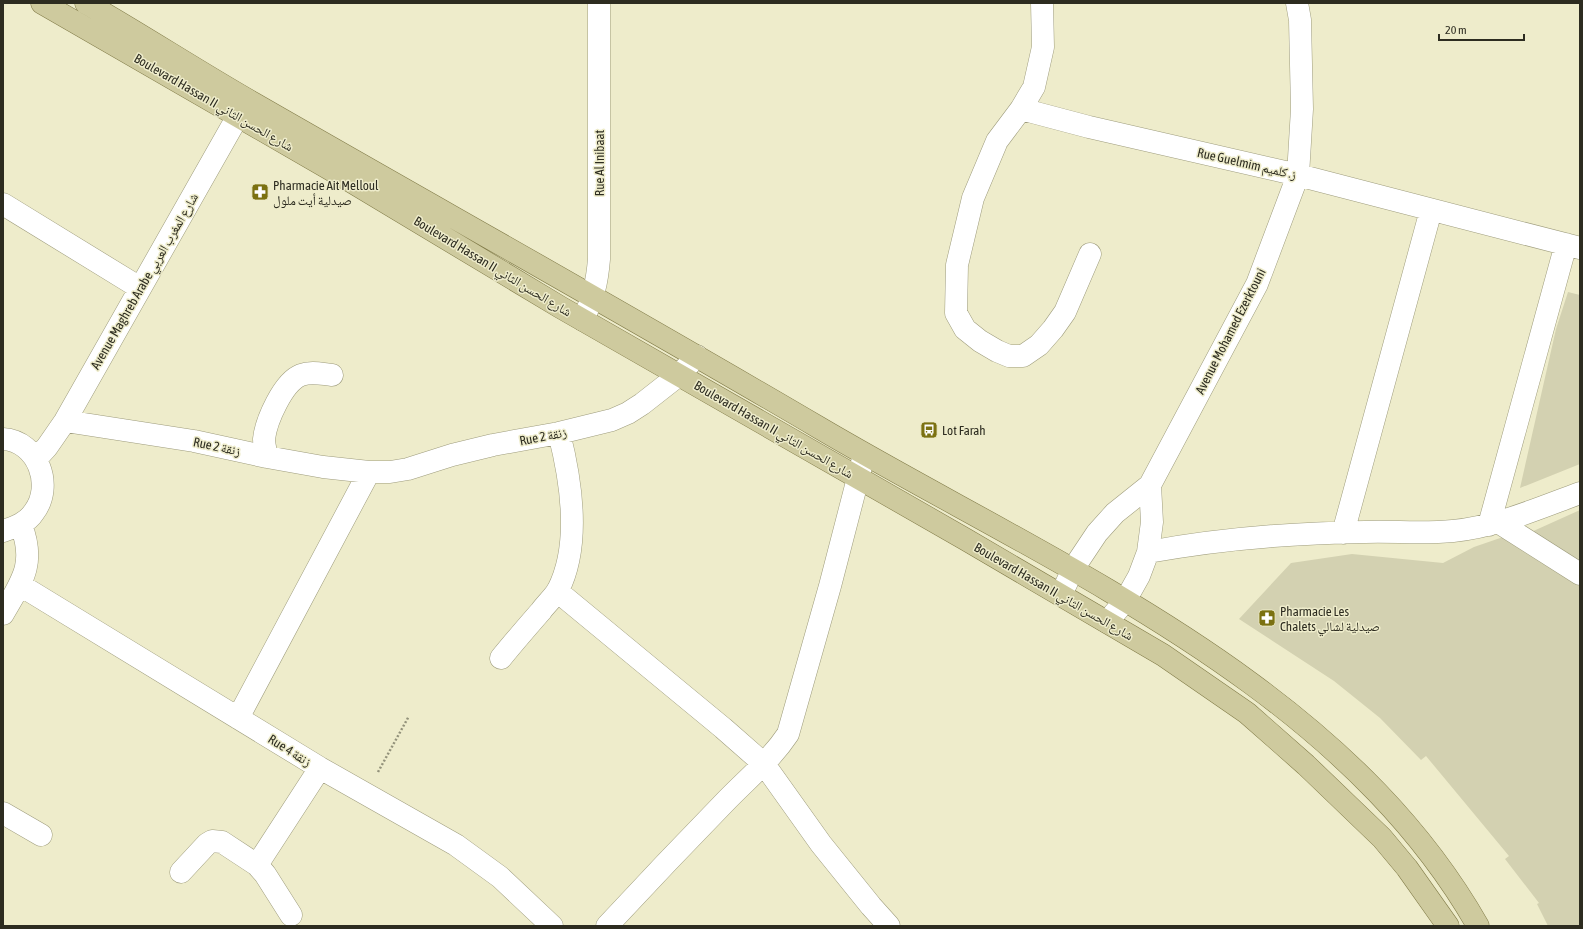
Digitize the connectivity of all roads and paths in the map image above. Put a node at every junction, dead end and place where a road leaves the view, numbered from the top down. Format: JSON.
{"nodes":[{"id":1,"x":42,"y":3,"type":"edge"},
{"id":2,"x":86,"y":3,"type":"edge"},
{"id":3,"x":599,"y":3,"type":"edge"},
{"id":4,"x":1042,"y":3,"type":"edge"},
{"id":5,"x":1297,"y":3,"type":"edge"},
{"id":6,"x":243,"y":108,"type":"junction"},
{"id":7,"x":1021,"y":109,"type":"junction"},
{"id":8,"x":1298,"y":175,"type":"junction"},
{"id":9,"x":3,"y":204,"type":"edge"},
{"id":10,"x":1431,"y":210,"type":"junction"},
{"id":11,"x":1573,"y":246,"type":"edge"},
{"id":12,"x":1090,"y":254,"type":"dead end"},
{"id":13,"x":140,"y":288,"type":"junction"},
{"id":14,"x":594,"y":297,"type":"junction"},
{"id":15,"x":583,"y":320,"type":"junction"},
{"id":16,"x":697,"y":356,"type":"junction"},
{"id":17,"x":679,"y":374,"type":"junction"},
{"id":18,"x":332,"y":376,"type":"dead end"},
{"id":19,"x":65,"y":420,"type":"junction"},
{"id":20,"x":558,"y":433,"type":"junction"},
{"id":21,"x":3,"y":439,"type":"edge"},
{"id":22,"x":864,"y":454,"type":"junction"},
{"id":23,"x":267,"y":457,"type":"junction"},
{"id":24,"x":36,"y":459,"type":"junction"},
{"id":25,"x":369,"y":472,"type":"junction"},
{"id":26,"x":857,"y":477,"type":"junction"},
{"id":27,"x":1150,"y":485,"type":"junction"},
{"id":28,"x":1580,"y":493,"type":"edge"},
{"id":29,"x":1493,"y":523,"type":"junction"},
{"id":30,"x":12,"y":528,"type":"edge"},
{"id":31,"x":1343,"y":533,"type":"junction"},
{"id":32,"x":1148,"y":552,"type":"junction"},
{"id":33,"x":1073,"y":569,"type":"junction"},
{"id":34,"x":1580,"y":574,"type":"edge"},
{"id":35,"x":20,"y":585,"type":"junction"},
{"id":36,"x":557,"y":591,"type":"junction"},
{"id":37,"x":1061,"y":594,"type":"junction"},
{"id":38,"x":1125,"y":601,"type":"junction"},
{"id":39,"x":3,"y":614,"type":"edge"},
{"id":40,"x":1107,"y":622,"type":"junction"},
{"id":41,"x":501,"y":658,"type":"dead end"},
{"id":42,"x":409,"y":716,"type":"dead end"},
{"id":43,"x":238,"y":718,"type":"junction"},
{"id":44,"x":764,"y":764,"type":"junction"},
{"id":45,"x":320,"y":768,"type":"junction"},
{"id":46,"x":366,"y":794,"type":"junction"},
{"id":47,"x":3,"y":812,"type":"edge"},
{"id":48,"x":41,"y":835,"type":"dead end"},
{"id":49,"x":257,"y":864,"type":"junction"},
{"id":50,"x":181,"y":872,"type":"dead end"},
{"id":51,"x":291,"y":915,"type":"dead end"},
{"id":52,"x":552,"y":926,"type":"edge"},
{"id":53,"x":607,"y":926,"type":"edge"},
{"id":54,"x":889,"y":926,"type":"edge"},
{"id":55,"x":1448,"y":926,"type":"edge"},
{"id":56,"x":1478,"y":926,"type":"edge"}],
"edges":[{"from":1,"to":6,"type":"main road","name":"Boulevard Hassan II شارع الحسن الثاني"},
{"from":2,"to":6,"type":"main road","name":"Boulevard Hassan II شارع الحسن الثاني"},
{"from":3,"to":14,"type":"street","name":"Rue Al Inibaat"},
{"from":4,"to":7,"type":"street"},
{"from":5,"to":8,"type":"street","name":"Avenue Mohamed Ezerktouni"},
{"from":6,"to":13,"type":"street","name":"Avenue Maghreb Arabe شارع المغرب العربي"},
{"from":6,"to":14,"type":"main road","name":"Boulevard Hassan II شارع الحسن الثاني"},
{"from":6,"to":15,"type":"main road","name":"Boulevard Hassan II شارع الحسن الثاني"},
{"from":7,"to":8,"type":"street","name":"Rue Guelmim ز. كلميم"},
{"from":7,"to":12,"type":"street"},
{"from":8,"to":10,"type":"street","name":"Rue Guelmim ز. كلميم"},
{"from":8,"to":27,"type":"street","name":"Avenue Mohamed Ezerktouni"},
{"from":9,"to":13,"type":"street"},
{"from":10,"to":11,"type":"street","name":"Rue Guelmim ز. كلميم"},
{"from":10,"to":31,"type":"street"},
{"from":11,"to":29,"type":"street"},
{"from":13,"to":19,"type":"street","name":"Avenue Maghreb Arabe شارع المغرب العربي"},
{"from":14,"to":15,"type":"street","name":"Rue Al Inibaat"},
{"from":14,"to":16,"type":"main road","name":"Boulevard Hassan II شارع الحسن الثاني"},
{"from":15,"to":17,"type":"main road","name":"Boulevard Hassan II شارع الحسن الثاني"},
{"from":16,"to":17,"type":"street","name":"Rue 2 زنقة"},
{"from":16,"to":22,"type":"main road","name":"Boulevard Hassan II شارع الحسن الثاني"},
{"from":17,"to":20,"type":"street","name":"Rue 2 زنقة"},
{"from":17,"to":26,"type":"main road","name":"Boulevard Hassan II شارع الحسن الثاني"},
{"from":18,"to":23,"type":"street"},
{"from":19,"to":23,"type":"street","name":"Rue 2 زنقة"},
{"from":19,"to":24,"type":"street","name":"Avenue Maghreb Arabe شارع المغرب العربي"},
{"from":20,"to":25,"type":"street","name":"Rue 2 زنقة"},
{"from":20,"to":36,"type":"street"},
{"from":21,"to":24,"type":"street"},
{"from":22,"to":26,"type":"street"},
{"from":22,"to":33,"type":"main road","name":"Boulevard Hassan II شارع الحسن الثاني"},
{"from":23,"to":25,"type":"street","name":"Rue 2 زنقة"},
{"from":24,"to":30,"type":"street"},
{"from":25,"to":43,"type":"street"},
{"from":26,"to":37,"type":"main road","name":"Boulevard Hassan II شارع الحسن الثاني"},
{"from":26,"to":44,"type":"street"},
{"from":27,"to":32,"type":"street"},
{"from":27,"to":33,"type":"street","name":"Avenue Mohamed Ezerktouni"},
{"from":28,"to":29,"type":"street"},
{"from":29,"to":31,"type":"street"},
{"from":29,"to":34,"type":"street"},
{"from":30,"to":35,"type":"street"},
{"from":31,"to":32,"type":"street"},
{"from":32,"to":38,"type":"street"},
{"from":33,"to":37,"type":"street","name":"Avenue Mohamed Ezerktouni"},
{"from":33,"to":38,"type":"main road","name":"Boulevard Hassan II شارع الحسن الثاني"},
{"from":35,"to":39,"type":"street"},
{"from":35,"to":43,"type":"street","name":"Rue 4 زنقة"},
{"from":36,"to":41,"type":"street"},
{"from":36,"to":44,"type":"street"},
{"from":37,"to":40,"type":"main road","name":"Boulevard Hassan II شارع الحسن الثاني"},
{"from":38,"to":40,"type":"street"},
{"from":38,"to":56,"type":"main road","name":"Boulevard Hassan II شارع الحسن الثاني"},
{"from":40,"to":55,"type":"main road","name":"Boulevard Hassan II شارع الحسن الثاني"},
{"from":42,"to":46,"type":"path"},
{"from":43,"to":45,"type":"street","name":"Rue 4 زنقة"},
{"from":44,"to":53,"type":"street"},
{"from":44,"to":54,"type":"street"},
{"from":45,"to":46,"type":"street","name":"Rue 4 زنقة"},
{"from":45,"to":49,"type":"street"},
{"from":46,"to":52,"type":"street","name":"Rue 4 زنقة"},
{"from":47,"to":48,"type":"street"},
{"from":49,"to":50,"type":"street"},
{"from":49,"to":51,"type":"street"}]}
